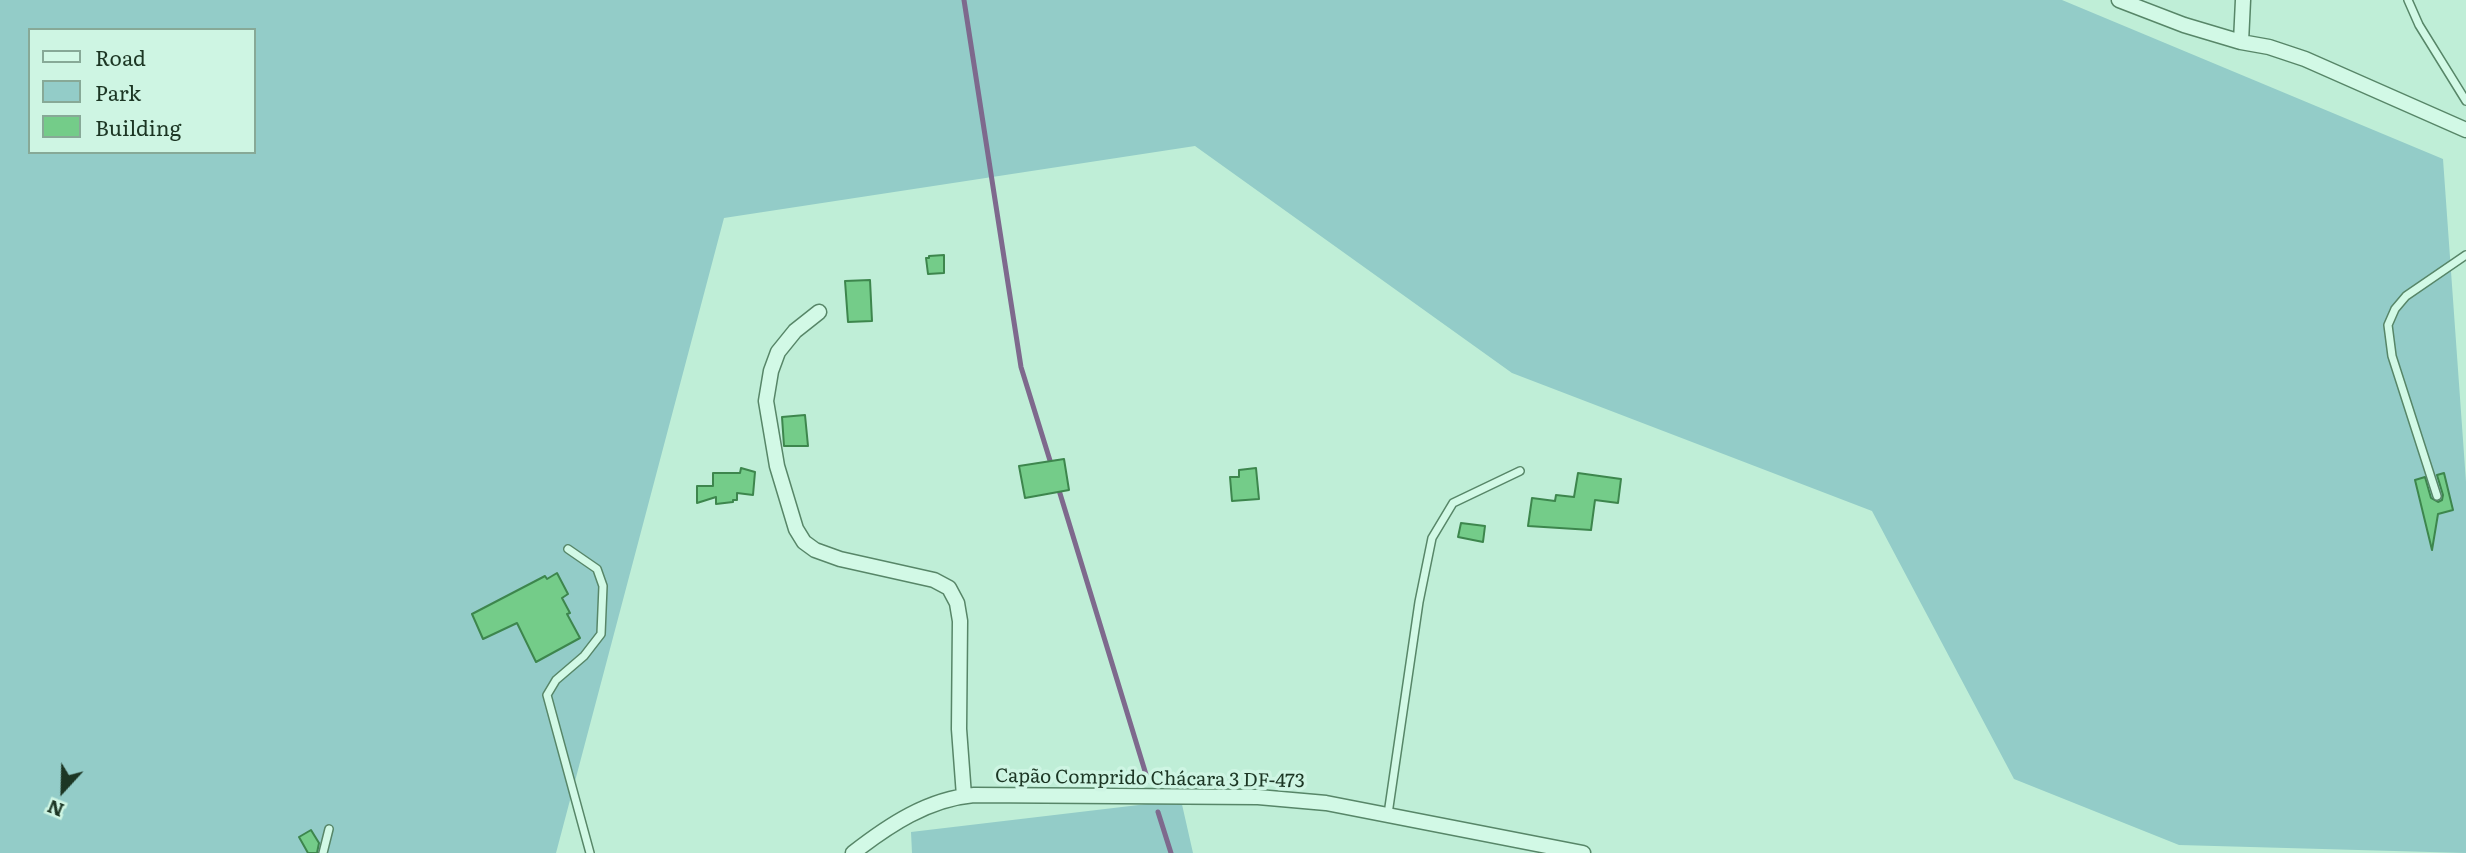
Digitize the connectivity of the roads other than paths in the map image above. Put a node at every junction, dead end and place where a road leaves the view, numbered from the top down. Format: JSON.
{"nodes":[{"id":1,"x":2119,"y":0,"type":"edge"},
{"id":2,"x":2242,"y":0,"type":"edge"},
{"id":3,"x":2408,"y":0,"type":"edge"},
{"id":4,"x":2241,"y":42,"type":"junction"},
{"id":5,"x":2466,"y":101,"type":"edge"},
{"id":6,"x":2466,"y":130,"type":"edge"},
{"id":7,"x":2466,"y":255,"type":"edge"},
{"id":8,"x":819,"y":312,"type":"dead end"},
{"id":9,"x":1520,"y":471,"type":"dead end"},
{"id":10,"x":2437,"y":496,"type":"dead end"},
{"id":11,"x":568,"y":549,"type":"dead end"},
{"id":12,"x":964,"y":796,"type":"junction"},
{"id":13,"x":1388,"y":814,"type":"junction"},
{"id":14,"x":329,"y":829,"type":"dead end"},
{"id":15,"x":323,"y":853,"type":"edge"},
{"id":16,"x":590,"y":853,"type":"edge"},
{"id":17,"x":853,"y":853,"type":"edge"},
{"id":18,"x":1583,"y":853,"type":"edge"}],
"edges":[{"from":1,"to":4,"type":"street"},
{"from":2,"to":4,"type":"street"},
{"from":3,"to":5,"type":"lane"},
{"from":4,"to":6,"type":"street"},
{"from":7,"to":10,"type":"lane"},
{"from":8,"to":12,"type":"street"},
{"from":9,"to":13,"type":"lane"},
{"from":11,"to":16,"type":"lane"},
{"from":12,"to":13,"type":"street","name":"Capão Comprido Chácara 3 DF-473"},
{"from":12,"to":17,"type":"street","name":"Capão Comprido Chácara 3 DF-473"},
{"from":13,"to":18,"type":"street","name":"Capão Comprido Chácara 3 DF-473"},
{"from":14,"to":15,"type":"lane"}]}
